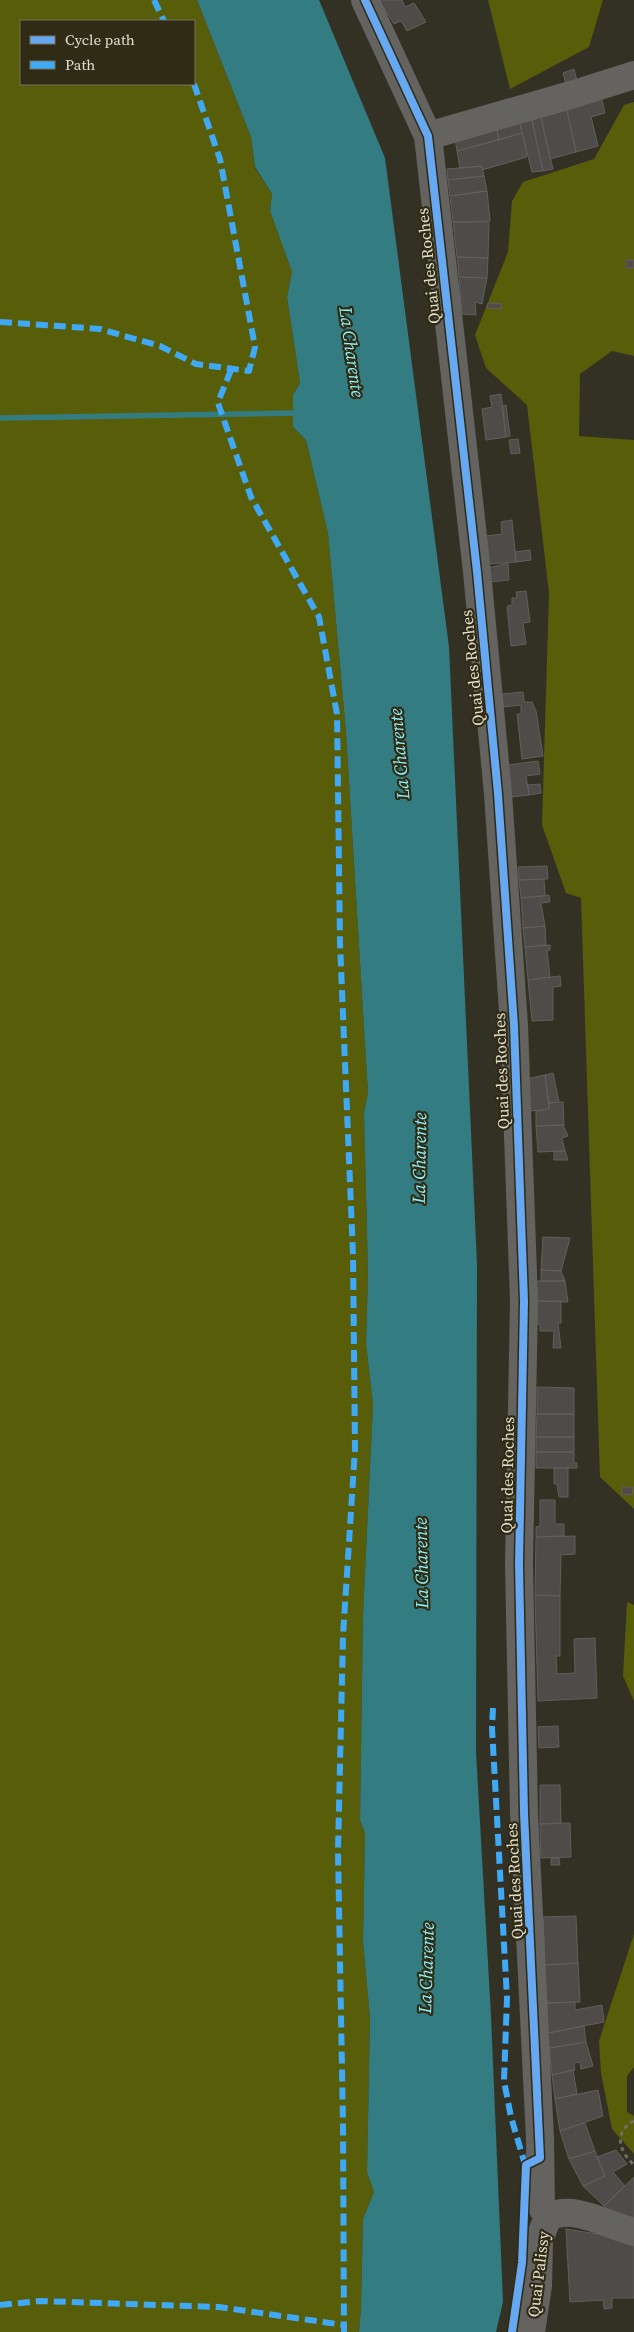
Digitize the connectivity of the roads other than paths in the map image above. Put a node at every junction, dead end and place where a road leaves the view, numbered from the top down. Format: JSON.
{"nodes":[{"id":1,"x":365,"y":0,"type":"edge"},
{"id":2,"x":634,"y":75,"type":"edge"},
{"id":3,"x":428,"y":136,"type":"junction"},
{"id":4,"x":548,"y":2217,"type":"junction"},
{"id":5,"x":634,"y":2232,"type":"edge"},
{"id":6,"x":531,"y":2332,"type":"edge"}],
"edges":[{"from":1,"to":3,"type":"street","name":"Quai des Roches"},
{"from":2,"to":3,"type":"street"},
{"from":3,"to":4,"type":"street","name":"Quai des Roches"},
{"from":4,"to":5,"type":"street"},
{"from":4,"to":6,"type":"street","name":"Quai Palissy"}]}
